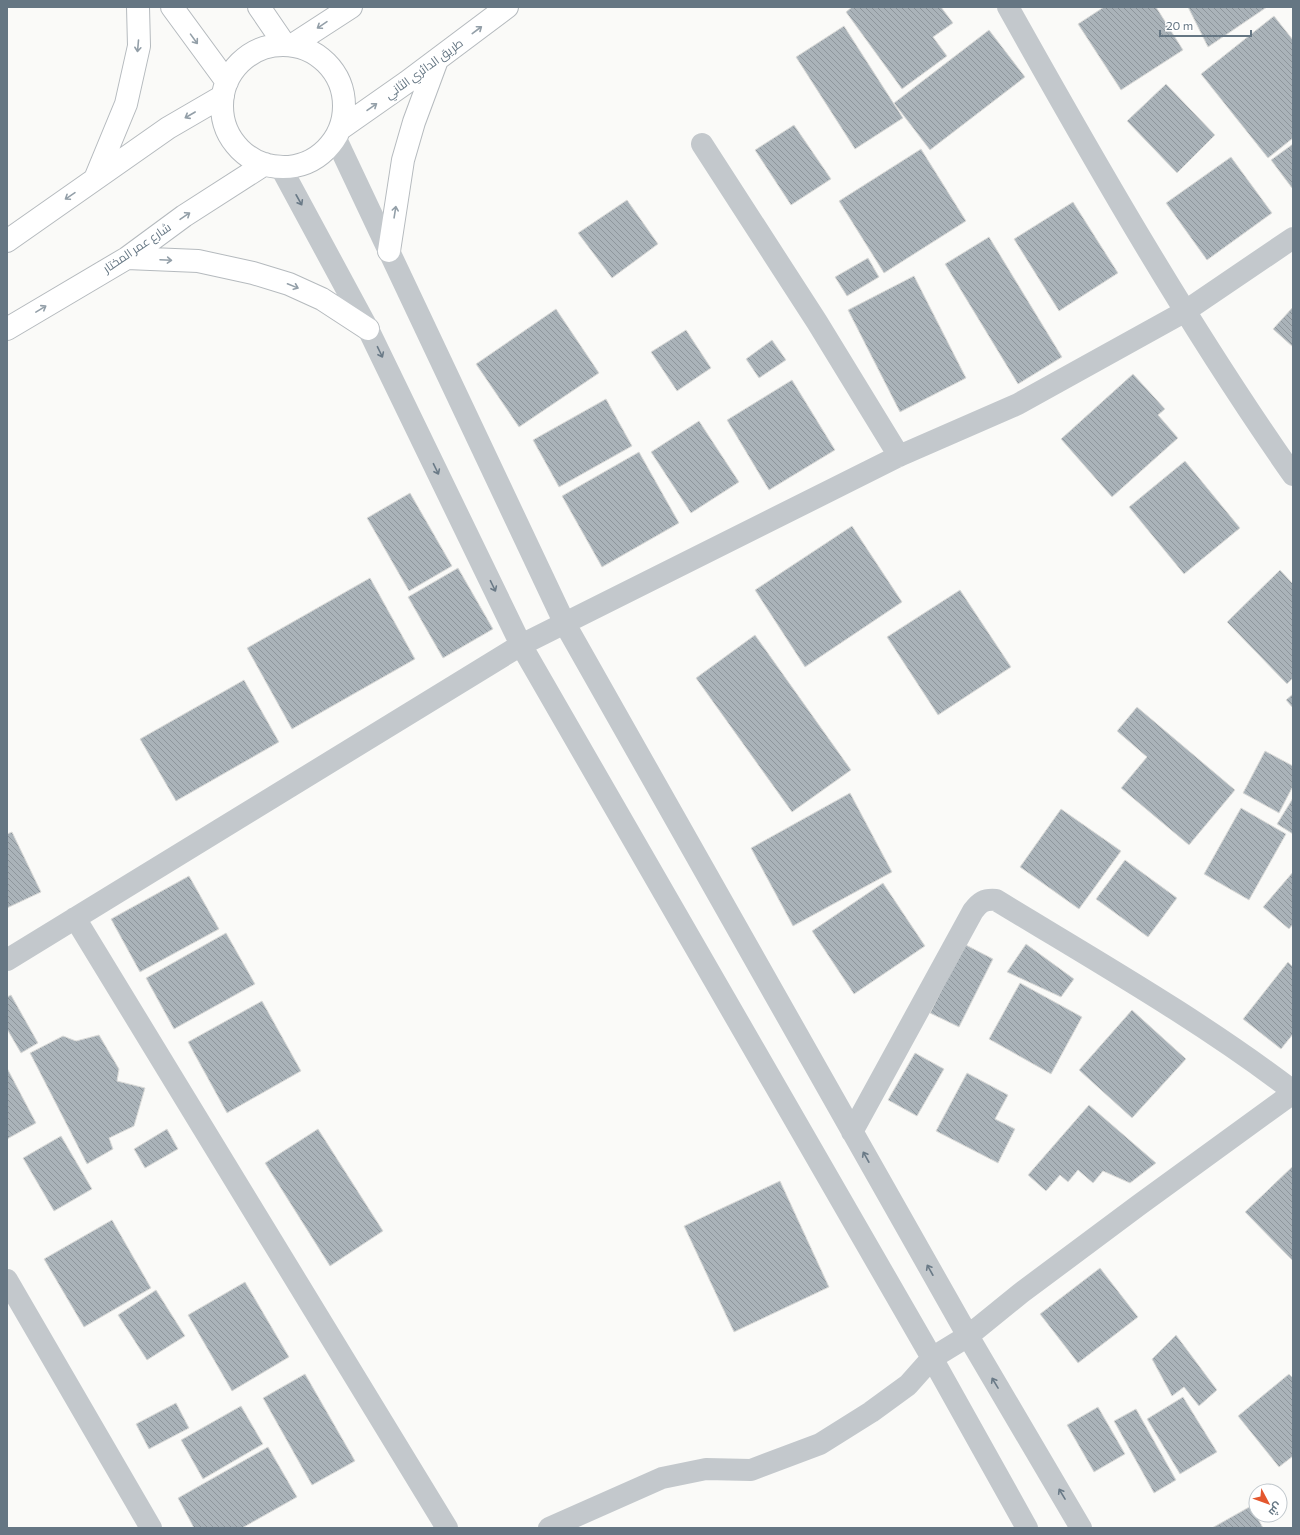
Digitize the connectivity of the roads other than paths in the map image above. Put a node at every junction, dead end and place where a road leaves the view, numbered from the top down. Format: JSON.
{"nodes":[{"id":1,"x":138,"y":7,"type":"edge"},
{"id":2,"x":172,"y":7,"type":"edge"},
{"id":3,"x":259,"y":7,"type":"edge"},
{"id":4,"x":351,"y":7,"type":"edge"},
{"id":5,"x":507,"y":7,"type":"edge"},
{"id":6,"x":1008,"y":7,"type":"edge"},
{"id":7,"x":289,"y":44,"type":"junction"},
{"id":8,"x":436,"y":60,"type":"junction"},
{"id":9,"x":225,"y":89,"type":"junction"},
{"id":10,"x":338,"y":134,"type":"junction"},
{"id":11,"x":702,"y":144,"type":"dead end"},
{"id":12,"x":273,"y":165,"type":"junction"},
{"id":13,"x":95,"y":179,"type":"junction"},
{"id":14,"x":1293,"y":238,"type":"edge"},
{"id":15,"x":7,"y":241,"type":"edge"},
{"id":16,"x":388,"y":251,"type":"junction"},
{"id":17,"x":127,"y":258,"type":"junction"},
{"id":18,"x":1184,"y":312,"type":"junction"},
{"id":19,"x":7,"y":329,"type":"edge"},
{"id":20,"x":368,"y":329,"type":"junction"},
{"id":21,"x":898,"y":456,"type":"junction"},
{"id":22,"x":1293,"y":475,"type":"edge"},
{"id":23,"x":565,"y":624,"type":"junction"},
{"id":24,"x":521,"y":644,"type":"junction"},
{"id":25,"x":75,"y":918,"type":"junction"},
{"id":26,"x":7,"y":960,"type":"edge"},
{"id":27,"x":1293,"y":1092,"type":"edge"},
{"id":28,"x":852,"y":1132,"type":"junction"},
{"id":29,"x":8,"y":1284,"type":"edge"},
{"id":30,"x":968,"y":1336,"type":"junction"},
{"id":31,"x":932,"y":1358,"type":"junction"},
{"id":32,"x":151,"y":1528,"type":"edge"},
{"id":33,"x":446,"y":1528,"type":"edge"},
{"id":34,"x":549,"y":1528,"type":"edge"},
{"id":35,"x":1027,"y":1528,"type":"edge"},
{"id":36,"x":1081,"y":1528,"type":"edge"}],
"edges":[{"from":1,"to":13,"type":"main road","one_way":true},
{"from":2,"to":9,"type":"main road","one_way":true},
{"from":3,"to":7,"type":"main road"},
{"from":4,"to":7,"type":"main road","one_way":true},
{"from":8,"to":5,"type":"main road","name":"طريق الدائري الثاني","one_way":true},
{"from":6,"to":18,"type":"street"},
{"from":7,"to":9,"type":"main road"},
{"from":7,"to":10,"type":"main road"},
{"from":10,"to":8,"type":"main road","name":"طريق الدائري الثاني","one_way":true},
{"from":16,"to":8,"type":"main road","one_way":true},
{"from":9,"to":12,"type":"main road"},
{"from":9,"to":13,"type":"main road","one_way":true},
{"from":10,"to":12,"type":"main road"},
{"from":10,"to":16,"type":"street"},
{"from":11,"to":21,"type":"street"},
{"from":17,"to":12,"type":"main road","name":"شارع عمر المختار","one_way":true},
{"from":12,"to":20,"type":"street","one_way":true},
{"from":13,"to":15,"type":"main road","one_way":true},
{"from":14,"to":18,"type":"street"},
{"from":16,"to":23,"type":"street"},
{"from":19,"to":17,"type":"main road","name":"شارع عمر المختار","one_way":true},
{"from":17,"to":20,"type":"main road","one_way":true},
{"from":18,"to":21,"type":"street"},
{"from":18,"to":22,"type":"street"},
{"from":20,"to":24,"type":"street","one_way":true},
{"from":21,"to":23,"type":"street"},
{"from":23,"to":24,"type":"street"},
{"from":23,"to":28,"type":"street"},
{"from":24,"to":25,"type":"street"},
{"from":24,"to":31,"type":"street"},
{"from":25,"to":26,"type":"street"},
{"from":25,"to":33,"type":"street"},
{"from":27,"to":28,"type":"street"},
{"from":27,"to":30,"type":"street"},
{"from":30,"to":28,"type":"street","one_way":true},
{"from":29,"to":32,"type":"street"},
{"from":30,"to":31,"type":"street"},
{"from":36,"to":30,"type":"street","one_way":true},
{"from":31,"to":34,"type":"street"},
{"from":31,"to":35,"type":"street"}]}
